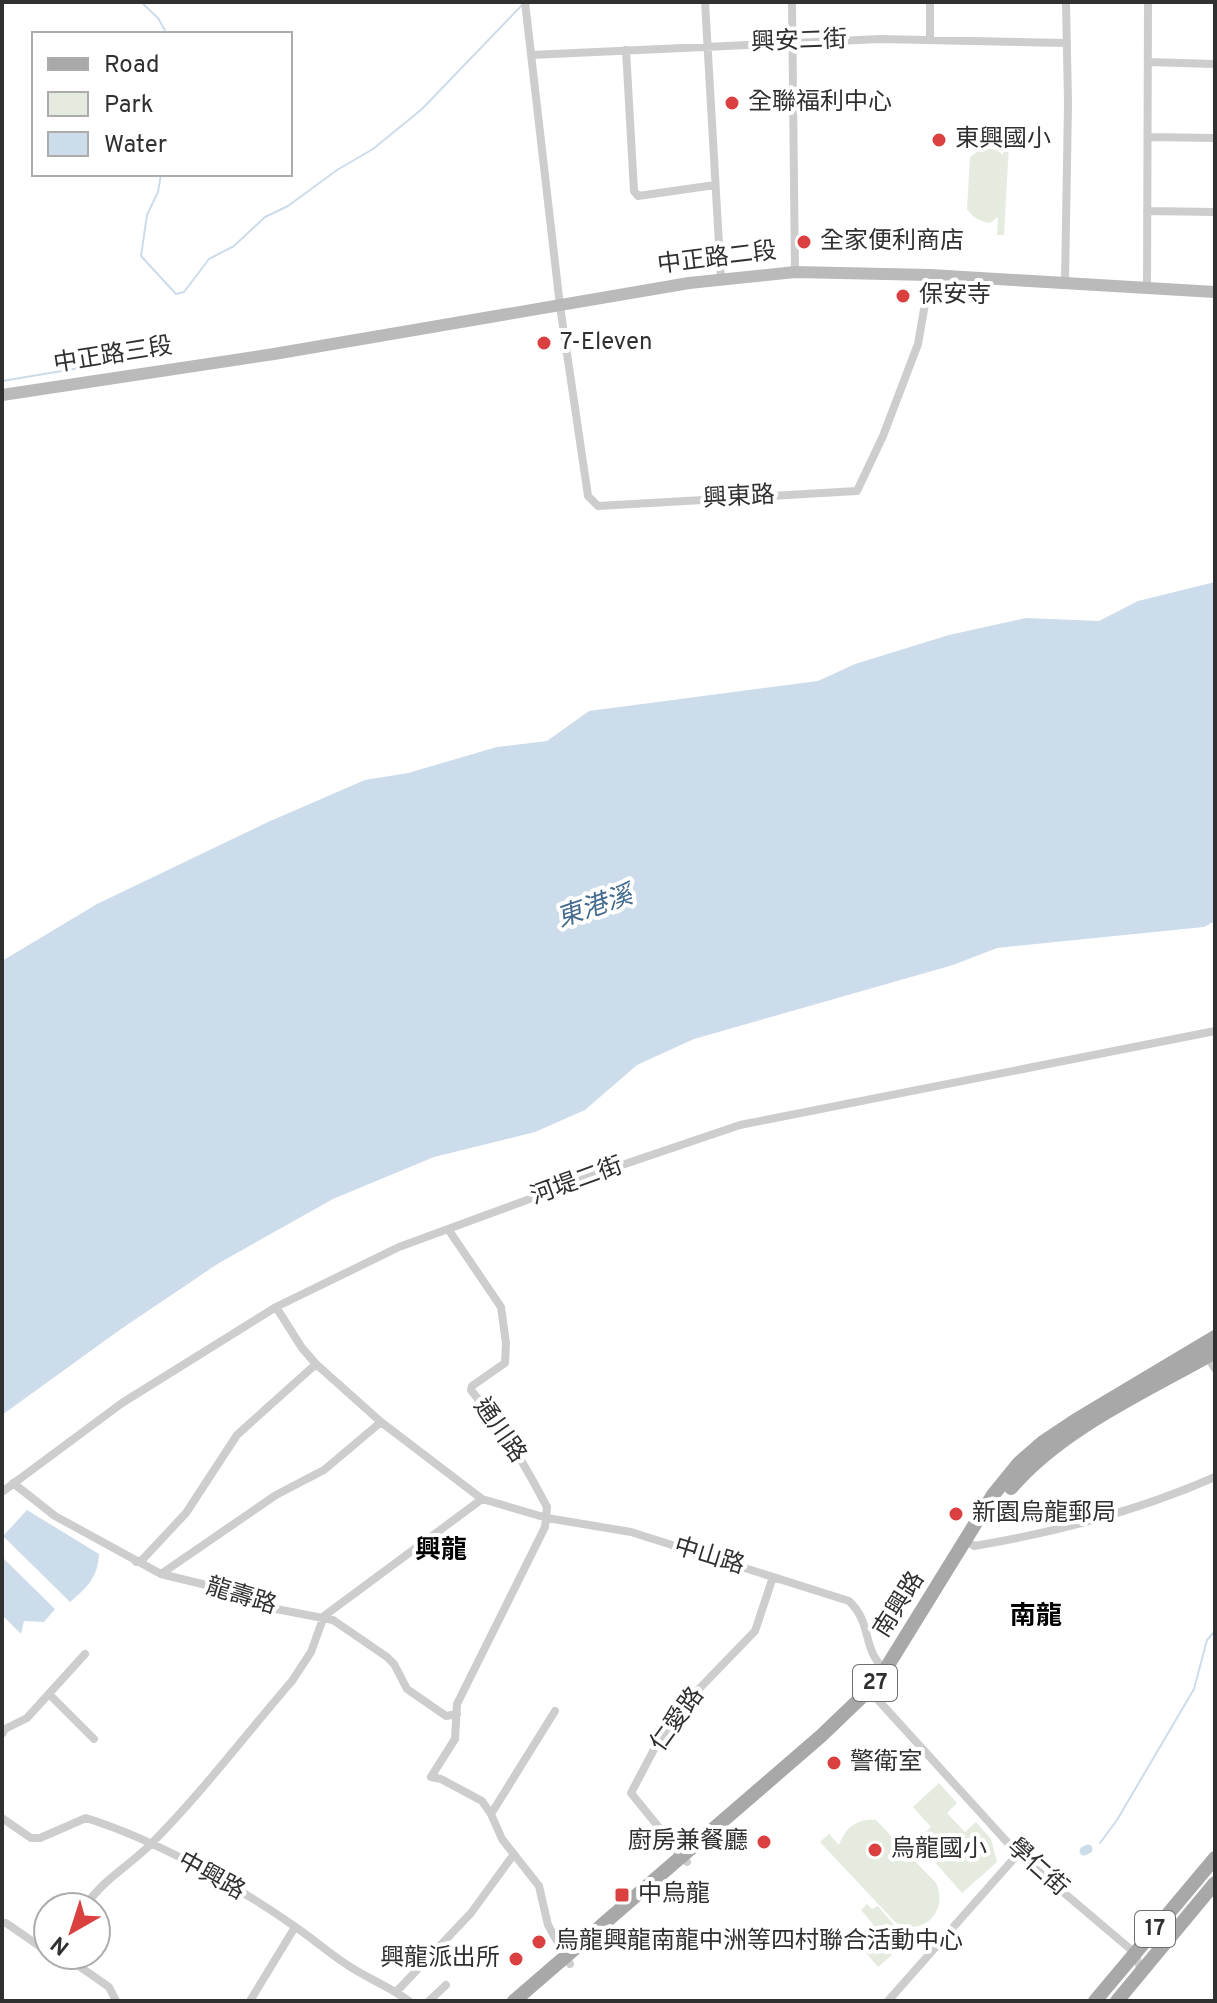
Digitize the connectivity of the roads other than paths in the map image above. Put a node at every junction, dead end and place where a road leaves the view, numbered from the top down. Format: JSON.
{"nodes":[{"id":1,"x":705,"y":2,"type":"edge"},
{"id":2,"x":792,"y":2,"type":"edge"},
{"id":3,"x":930,"y":2,"type":"edge"},
{"id":4,"x":1066,"y":2,"type":"edge"},
{"id":5,"x":1148,"y":2,"type":"edge"},
{"id":6,"x":525,"y":3,"type":"edge"},
{"id":7,"x":930,"y":40,"type":"junction"},
{"id":8,"x":792,"y":42,"type":"junction"},
{"id":9,"x":1067,"y":43,"type":"junction"},
{"id":10,"x":708,"y":45,"type":"junction"},
{"id":11,"x":626,"y":50,"type":"junction"},
{"id":12,"x":531,"y":55,"type":"junction"},
{"id":13,"x":1148,"y":62,"type":"junction"},
{"id":14,"x":1215,"y":64,"type":"edge"},
{"id":15,"x":1148,"y":137,"type":"junction"},
{"id":16,"x":1215,"y":138,"type":"edge"},
{"id":17,"x":715,"y":185,"type":"junction"},
{"id":18,"x":1147,"y":211,"type":"junction"},
{"id":19,"x":1215,"y":212,"type":"edge"},
{"id":20,"x":795,"y":272,"type":"junction"},
{"id":21,"x":930,"y":275,"type":"junction"},
{"id":22,"x":721,"y":279,"type":"junction"},
{"id":23,"x":1065,"y":283,"type":"junction"},
{"id":24,"x":1147,"y":289,"type":"junction"},
{"id":25,"x":1215,"y":292,"type":"edge"},
{"id":26,"x":560,"y":306,"type":"junction"},
{"id":27,"x":230,"y":361,"type":"joint"},
{"id":28,"x":2,"y":395,"type":"edge"},
{"id":29,"x":1215,"y":1031,"type":"edge"},
{"id":30,"x":448,"y":1229,"type":"junction"},
{"id":31,"x":276,"y":1307,"type":"junction"},
{"id":32,"x":1215,"y":1337,"type":"edge"},
{"id":33,"x":1210,"y":1356,"type":"edge"},
{"id":34,"x":316,"y":1364,"type":"junction"},
{"id":35,"x":381,"y":1422,"type":"junction"},
{"id":36,"x":1215,"y":1477,"type":"edge"},
{"id":37,"x":13,"y":1483,"type":"junction"},
{"id":38,"x":2,"y":1492,"type":"edge"},
{"id":39,"x":482,"y":1499,"type":"junction"},
{"id":40,"x":547,"y":1518,"type":"junction"},
{"id":41,"x":970,"y":1543,"type":"junction"},
{"id":42,"x":136,"y":1562,"type":"junction"},
{"id":43,"x":161,"y":1574,"type":"junction"},
{"id":44,"x":773,"y":1577,"type":"junction"},
{"id":45,"x":324,"y":1616,"type":"junction"},
{"id":46,"x":85,"y":1654,"type":"dead end"},
{"id":47,"x":888,"y":1672,"type":"junction"},
{"id":48,"x":873,"y":1693,"type":"junction"},
{"id":49,"x":49,"y":1694,"type":"junction"},
{"id":50,"x":555,"y":1711,"type":"dead end"},
{"id":51,"x":457,"y":1714,"type":"junction"},
{"id":52,"x":2,"y":1734,"type":"edge"},
{"id":53,"x":94,"y":1739,"type":"dead end"},
{"id":54,"x":491,"y":1814,"type":"junction"},
{"id":55,"x":2,"y":1818,"type":"edge"},
{"id":56,"x":150,"y":1845,"type":"junction"},
{"id":57,"x":514,"y":1854,"type":"junction"},
{"id":58,"x":1018,"y":1854,"type":"junction"},
{"id":59,"x":1215,"y":1858,"type":"edge"},
{"id":60,"x":685,"y":1859,"type":"junction"},
{"id":61,"x":1215,"y":1883,"type":"edge"},
{"id":62,"x":97,"y":1891,"type":"edge"},
{"id":63,"x":2,"y":1923,"type":"edge"},
{"id":64,"x":295,"y":1927,"type":"junction"},
{"id":65,"x":32,"y":1941,"type":"edge"},
{"id":66,"x":1135,"y":1953,"type":"junction"},
{"id":67,"x":567,"y":1961,"type":"junction"},
{"id":68,"x":86,"y":1971,"type":"edge"},
{"id":69,"x":1141,"y":1971,"type":"junction"},
{"id":70,"x":446,"y":1985,"type":"dead end"},
{"id":71,"x":397,"y":1991,"type":"junction"},
{"id":72,"x":116,"y":2001,"type":"edge"},
{"id":73,"x":250,"y":2001,"type":"edge"},
{"id":74,"x":409,"y":2001,"type":"edge"},
{"id":75,"x":429,"y":2001,"type":"edge"},
{"id":76,"x":514,"y":2001,"type":"edge"},
{"id":77,"x":526,"y":2001,"type":"edge"},
{"id":78,"x":888,"y":2001,"type":"edge"},
{"id":79,"x":1095,"y":2001,"type":"edge"},
{"id":80,"x":1117,"y":2001,"type":"edge"}],
"edges":[{"from":1,"to":10,"type":"street"},
{"from":2,"to":8,"type":"street"},
{"from":3,"to":7,"type":"street"},
{"from":4,"to":9,"type":"street"},
{"from":5,"to":13,"type":"street"},
{"from":6,"to":12,"type":"street"},
{"from":7,"to":8,"type":"street","name":"興安二街"},
{"from":7,"to":9,"type":"street","name":"興安二街"},
{"from":8,"to":10,"type":"street","name":"興安二街"},
{"from":8,"to":20,"type":"street"},
{"from":9,"to":23,"type":"street"},
{"from":10,"to":11,"type":"street","name":"興安二街"},
{"from":10,"to":17,"type":"street"},
{"from":11,"to":12,"type":"street","name":"興安二街"},
{"from":11,"to":17,"type":"street"},
{"from":12,"to":26,"type":"street"},
{"from":13,"to":14,"type":"street"},
{"from":13,"to":15,"type":"street"},
{"from":15,"to":16,"type":"street"},
{"from":15,"to":18,"type":"street"},
{"from":17,"to":22,"type":"street"},
{"from":18,"to":19,"type":"street"},
{"from":18,"to":24,"type":"street"},
{"from":20,"to":21,"type":"main road","name":"中正路二段"},
{"from":20,"to":22,"type":"main road","name":"中正路二段"},
{"from":21,"to":23,"type":"main road","name":"中正路二段"},
{"from":21,"to":26,"type":"street","name":"興東路"},
{"from":22,"to":26,"type":"main road","name":"中正路二段"},
{"from":23,"to":24,"type":"main road","name":"中正路二段"},
{"from":24,"to":25,"type":"main road","name":"中正路二段"},
{"from":26,"to":27,"type":"main road","name":"中正路二段"},
{"from":27,"to":28,"type":"main road","name":"中正路三段"},
{"from":29,"to":30,"type":"street","name":"河堤二街"},
{"from":30,"to":31,"type":"street","name":"河堤二街"},
{"from":30,"to":40,"type":"street","name":"通川路"},
{"from":31,"to":34,"type":"street","name":"中山路"},
{"from":31,"to":37,"type":"street","name":"河堤二街"},
{"from":32,"to":33,"type":"main road","name":"南興路","number":"27"},
{"from":33,"to":41,"type":"main road","name":"南興路","number":"27"},
{"from":34,"to":35,"type":"street","name":"中山路"},
{"from":34,"to":42,"type":"street"},
{"from":35,"to":39,"type":"street","name":"中山路"},
{"from":35,"to":43,"type":"street"},
{"from":36,"to":41,"type":"street"},
{"from":37,"to":38,"type":"street","name":"河堤二街"},
{"from":37,"to":42,"type":"street","name":"龍壽路"},
{"from":39,"to":40,"type":"street","name":"中山路"},
{"from":39,"to":45,"type":"street"},
{"from":40,"to":44,"type":"street","name":"中山路"},
{"from":40,"to":51,"type":"street"},
{"from":41,"to":47,"type":"main road","name":"南興路","number":"27"},
{"from":42,"to":43,"type":"street","name":"龍壽路"},
{"from":43,"to":45,"type":"street","name":"龍壽路"},
{"from":44,"to":47,"type":"street","name":"中山路"},
{"from":44,"to":60,"type":"street","name":"仁愛路"},
{"from":45,"to":51,"type":"street","name":"龍壽路"},
{"from":45,"to":56,"type":"street"},
{"from":46,"to":49,"type":"street"},
{"from":47,"to":48,"type":"main road","name":"南興路","number":"27"},
{"from":48,"to":58,"type":"street","name":"學仁街"},
{"from":48,"to":60,"type":"main road","name":"南興路","number":"27"},
{"from":49,"to":52,"type":"street"},
{"from":49,"to":53,"type":"street"},
{"from":50,"to":54,"type":"street"},
{"from":51,"to":54,"type":"street"},
{"from":54,"to":57,"type":"street"},
{"from":55,"to":56,"type":"street","name":"中興路"},
{"from":56,"to":62,"type":"street"},
{"from":56,"to":64,"type":"street","name":"中興路"},
{"from":57,"to":67,"type":"street"},
{"from":57,"to":71,"type":"street"},
{"from":58,"to":66,"type":"street","name":"學仁街"},
{"from":58,"to":78,"type":"street"},
{"from":59,"to":66,"type":"main road","number":"17"},
{"from":60,"to":67,"type":"main road","name":"南興路","number":"27"},
{"from":61,"to":69,"type":"main road","number":"17"},
{"from":63,"to":65,"type":"street"},
{"from":64,"to":71,"type":"street","name":"中興路"},
{"from":64,"to":73,"type":"street"},
{"from":66,"to":69,"type":"street"},
{"from":66,"to":79,"type":"main road","number":"17"},
{"from":67,"to":76,"type":"main road","name":"南興路","number":"27"},
{"from":67,"to":77,"type":"main road","name":"南興路","number":"27"},
{"from":68,"to":72,"type":"street"},
{"from":69,"to":80,"type":"main road","number":"17"},
{"from":70,"to":75,"type":"street"},
{"from":71,"to":74,"type":"street","name":"中興路"}]}
